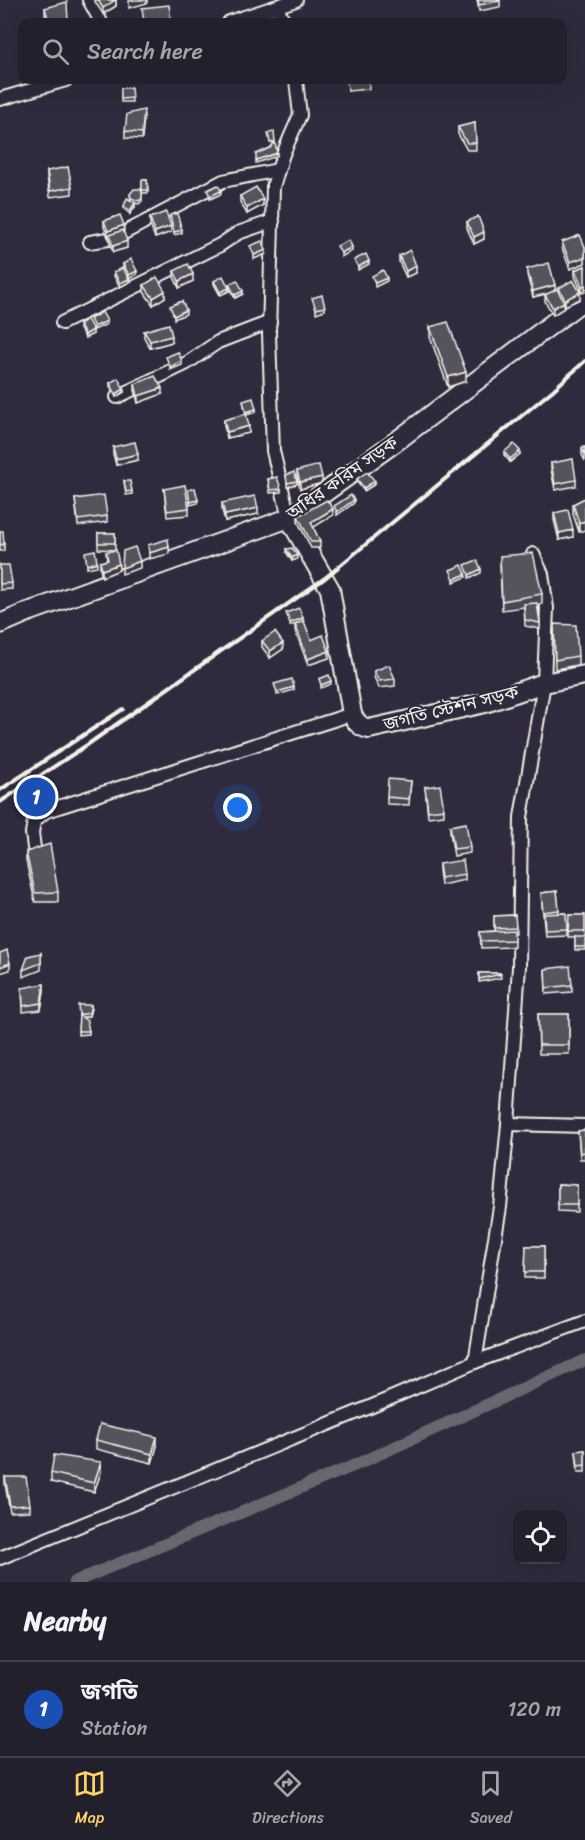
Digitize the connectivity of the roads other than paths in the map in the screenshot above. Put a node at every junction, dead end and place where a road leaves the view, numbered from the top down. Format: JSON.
{"nodes":[{"id":1,"x":89,"y":0,"type":"edge"},
{"id":2,"x":296,"y":0,"type":"edge"},
{"id":3,"x":277,"y":7,"type":"junction"},
{"id":4,"x":99,"y":18,"type":"edge"},
{"id":5,"x":242,"y":18,"type":"edge"},
{"id":6,"x":282,"y":18,"type":"edge"},
{"id":7,"x":52,"y":84,"type":"edge"},
{"id":8,"x":296,"y":84,"type":"edge"},
{"id":9,"x":0,"y":99,"type":"edge"},
{"id":10,"x":278,"y":170,"type":"junction"},
{"id":11,"x":273,"y":221,"type":"junction"},
{"id":12,"x":90,"y":242,"type":"dead end"},
{"id":13,"x":584,"y":302,"type":"edge"},
{"id":14,"x":270,"y":322,"type":"junction"},
{"id":15,"x":62,"y":323,"type":"dead end"},
{"id":16,"x":117,"y":397,"type":"edge"},
{"id":17,"x":288,"y":518,"type":"junction"},
{"id":18,"x":533,"y":554,"type":"edge"},
{"id":19,"x":0,"y":624,"type":"edge"},
{"id":20,"x":585,"y":675,"type":"edge"},
{"id":21,"x":544,"y":683,"type":"junction"},
{"id":22,"x":352,"y":714,"type":"junction"},
{"id":23,"x":34,"y":848,"type":"edge"},
{"id":24,"x":508,"y":1124,"type":"junction"},
{"id":25,"x":585,"y":1126,"type":"edge"},
{"id":26,"x":585,"y":1321,"type":"edge"},
{"id":27,"x":475,"y":1362,"type":"junction"},
{"id":28,"x":0,"y":1558,"type":"edge"}],
"edges":[{"from":1,"to":4,"type":"street"},
{"from":2,"to":3,"type":"street"},
{"from":3,"to":5,"type":"street"},
{"from":3,"to":6,"type":"street"},
{"from":7,"to":9,"type":"street"},
{"from":8,"to":10,"type":"street"},
{"from":10,"to":11,"type":"street"},
{"from":10,"to":12,"type":"street"},
{"from":11,"to":14,"type":"street"},
{"from":11,"to":15,"type":"street"},
{"from":13,"to":17,"type":"main road","name":"অধির করিম সড়ক"},
{"from":14,"to":16,"type":"street"},
{"from":14,"to":17,"type":"street"},
{"from":17,"to":19,"type":"main road","name":"অধির করিম সড়ক"},
{"from":17,"to":22,"type":"main road"},
{"from":18,"to":21,"type":"street"},
{"from":20,"to":21,"type":"main road","name":"জগতি স্টেশন সড়ক"},
{"from":21,"to":22,"type":"main road","name":"জগতি স্টেশন সড়ক"},
{"from":21,"to":24,"type":"street"},
{"from":22,"to":23,"type":"street"},
{"from":24,"to":25,"type":"street"},
{"from":24,"to":27,"type":"street"},
{"from":26,"to":27,"type":"street"},
{"from":27,"to":28,"type":"street"}]}
